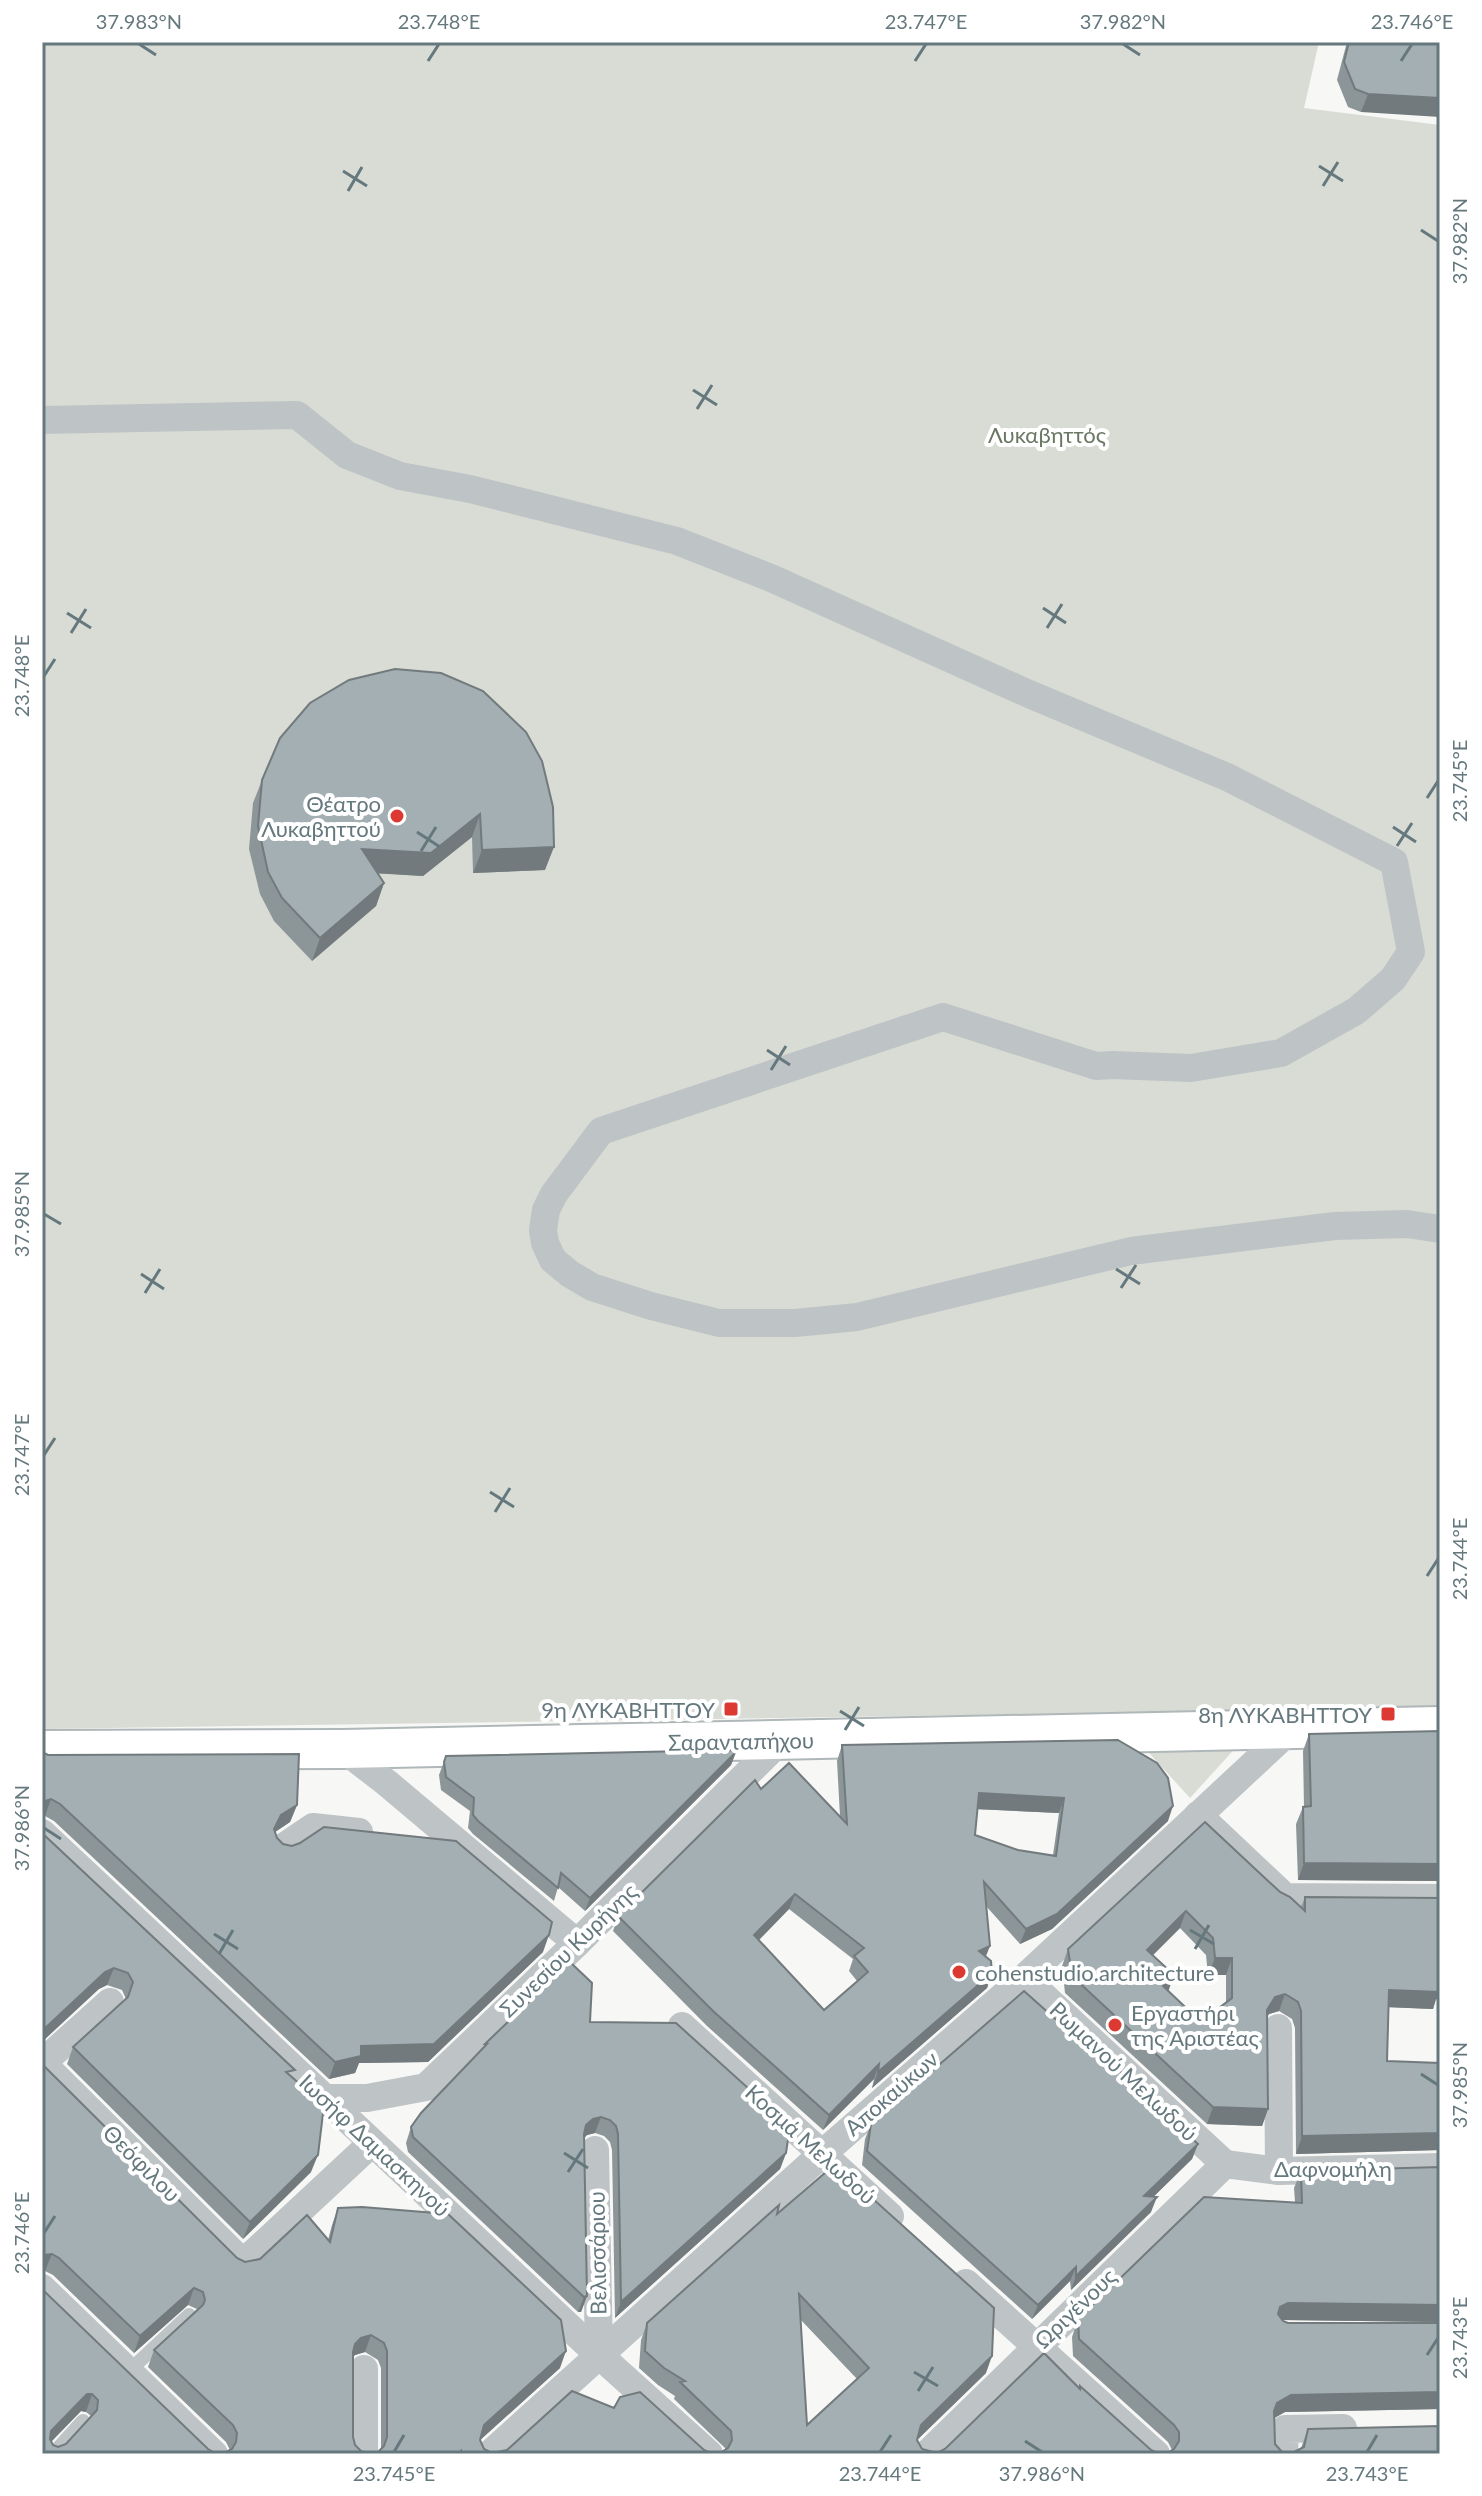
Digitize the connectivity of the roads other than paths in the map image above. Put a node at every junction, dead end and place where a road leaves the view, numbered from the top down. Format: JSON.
{"nodes":[{"id":1,"x":42,"y":420,"type":"edge"},
{"id":2,"x":1440,"y":1229,"type":"edge"},
{"id":3,"x":1440,"y":1726,"type":"edge"},
{"id":4,"x":1290,"y":1730,"type":"junction"},
{"id":5,"x":781,"y":1740,"type":"junction"},
{"id":6,"x":343,"y":1749,"type":"junction"},
{"id":7,"x":42,"y":1750,"type":"edge"},
{"id":8,"x":1198,"y":1815,"type":"junction"},
{"id":9,"x":42,"y":1833,"type":"edge"},
{"id":10,"x":385,"y":1834,"type":"edge"},
{"id":11,"x":415,"y":1837,"type":"edge"},
{"id":12,"x":459,"y":1842,"type":"junction"},
{"id":13,"x":285,"y":1846,"type":"edge"},
{"id":14,"x":1440,"y":1898,"type":"edge"},
{"id":15,"x":577,"y":1943,"type":"junction"},
{"id":16,"x":1024,"y":1978,"type":"junction"},
{"id":17,"x":110,"y":2002,"type":"dead end"},
{"id":18,"x":682,"y":2026,"type":"edge"},
{"id":19,"x":1278,"y":2028,"type":"dead end"},
{"id":20,"x":42,"y":2063,"type":"edge"},
{"id":21,"x":325,"y":2098,"type":"junction"},
{"id":22,"x":372,"y":2143,"type":"junction"},
{"id":23,"x":595,"y":2150,"type":"dead end"},
{"id":24,"x":822,"y":2154,"type":"junction"},
{"id":25,"x":1225,"y":2164,"type":"junction"},
{"id":26,"x":1440,"y":2167,"type":"edge"},
{"id":27,"x":1279,"y":2171,"type":"junction"},
{"id":28,"x":905,"y":2229,"type":"edge"},
{"id":29,"x":941,"y":2261,"type":"edge"},
{"id":30,"x":42,"y":2288,"type":"edge"},
{"id":31,"x":189,"y":2315,"type":"edge"},
{"id":32,"x":1036,"y":2346,"type":"junction"},
{"id":33,"x":599,"y":2355,"type":"junction"},
{"id":34,"x":364,"y":2369,"type":"dead end"},
{"id":35,"x":129,"y":2371,"type":"junction"},
{"id":36,"x":83,"y":2421,"type":"edge"},
{"id":37,"x":1363,"y":2428,"type":"edge"},
{"id":38,"x":1285,"y":2442,"type":"edge"},
{"id":39,"x":53,"y":2454,"type":"edge"},
{"id":40,"x":214,"y":2454,"type":"edge"},
{"id":41,"x":364,"y":2454,"type":"edge"},
{"id":42,"x":490,"y":2454,"type":"edge"},
{"id":43,"x":709,"y":2454,"type":"edge"},
{"id":44,"x":927,"y":2454,"type":"edge"},
{"id":45,"x":1156,"y":2454,"type":"edge"}],
"edges":[{"from":1,"to":2,"type":"street"},
{"from":3,"to":4,"type":"street","name":"Σαρανταπήχου"},
{"from":4,"to":5,"type":"street","name":"Σαρανταπήχου"},
{"from":4,"to":8,"type":"street","name":"Αποκαύκων"},
{"from":5,"to":6,"type":"street","name":"Σαρανταπήχου"},
{"from":5,"to":15,"type":"street","name":"Συνεσίου Κυρήνης"},
{"from":6,"to":7,"type":"street","name":"Σαρανταπήχου"},
{"from":6,"to":12,"type":"street"},
{"from":8,"to":14,"type":"street"},
{"from":8,"to":16,"type":"street","name":"Αποκαύκων"},
{"from":9,"to":21,"type":"street","name":"Ιωσήφ Δαμασκηνού"},
{"from":10,"to":13,"type":"street"},
{"from":11,"to":12,"type":"street"},
{"from":12,"to":15,"type":"street"},
{"from":15,"to":21,"type":"street","name":"Συνεσίου Κυρήνης"},
{"from":16,"to":24,"type":"street","name":"Αποκαύκων"},
{"from":16,"to":25,"type":"street","name":"Ρωμανού Μελωδού"},
{"from":17,"to":20,"type":"street"},
{"from":18,"to":24,"type":"street","name":"Κοσμά Μελωδού"},
{"from":19,"to":27,"type":"street"},
{"from":20,"to":22,"type":"street","name":"Θεόφιλου"},
{"from":21,"to":22,"type":"street","name":"Ιωσήφ Δαμασκηνού"},
{"from":22,"to":33,"type":"street","name":"Ιωσήφ Δαμασκηνού"},
{"from":23,"to":33,"type":"street","name":"Βελισσάριου"},
{"from":24,"to":28,"type":"street","name":"Κοσμά Μελωδού"},
{"from":24,"to":33,"type":"street","name":"Αποκαύκων"},
{"from":25,"to":27,"type":"street","name":"Δαφνομήλη"},
{"from":25,"to":32,"type":"street","name":"Ωριγένους"},
{"from":26,"to":27,"type":"street","name":"Δαφνομήλη"},
{"from":29,"to":32,"type":"street"},
{"from":30,"to":35,"type":"street"},
{"from":31,"to":35,"type":"lane"},
{"from":32,"to":44,"type":"street","name":"Ωριγένους"},
{"from":32,"to":45,"type":"street"},
{"from":33,"to":42,"type":"street","name":"Αποκαύκων"},
{"from":33,"to":43,"type":"street","name":"Ιωσήφ Δαμασκηνού"},
{"from":34,"to":41,"type":"street"},
{"from":35,"to":40,"type":"street"},
{"from":36,"to":39,"type":"lane"},
{"from":37,"to":38,"type":"street"}]}
